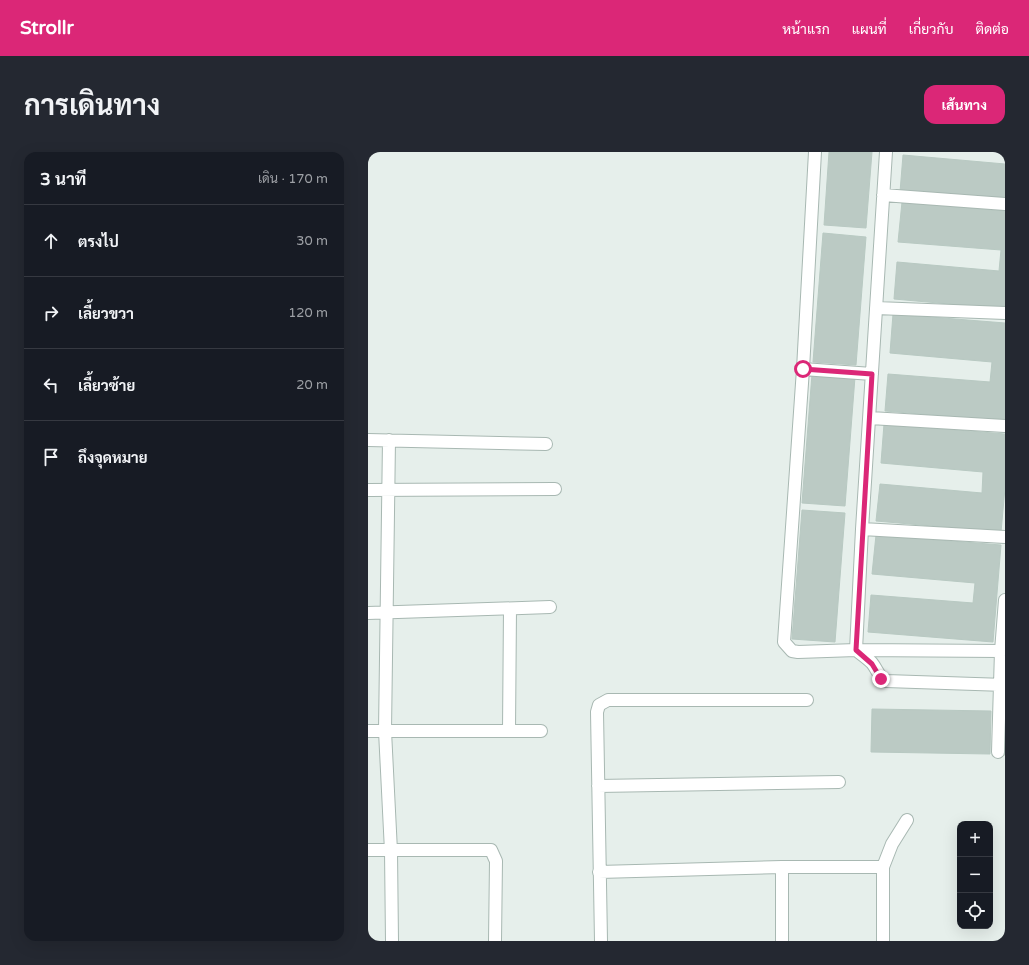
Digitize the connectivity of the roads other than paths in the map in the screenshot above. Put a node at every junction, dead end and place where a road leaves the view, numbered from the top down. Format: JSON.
{"nodes":[{"id":1,"x":815,"y":152,"type":"edge"},
{"id":2,"x":886,"y":152,"type":"edge"},
{"id":3,"x":883,"y":195,"type":"junction"},
{"id":4,"x":1005,"y":204,"type":"edge"},
{"id":5,"x":876,"y":308,"type":"junction"},
{"id":6,"x":1005,"y":313,"type":"edge"},
{"id":7,"x":803,"y":369,"type":"junction"},
{"id":8,"x":872,"y":374,"type":"junction"},
{"id":9,"x":870,"y":418,"type":"junction"},
{"id":10,"x":1005,"y":426,"type":"edge"},
{"id":11,"x":368,"y":440,"type":"edge"},
{"id":12,"x":389,"y":440,"type":"junction"},
{"id":13,"x":546,"y":444,"type":"dead end"},
{"id":14,"x":368,"y":490,"type":"edge"},
{"id":15,"x":389,"y":490,"type":"junction"},
{"id":16,"x":555,"y":490,"type":"dead end"},
{"id":17,"x":862,"y":529,"type":"junction"},
{"id":18,"x":1005,"y":537,"type":"edge"},
{"id":19,"x":1005,"y":600,"type":"edge"},
{"id":20,"x":550,"y":607,"type":"dead end"},
{"id":21,"x":510,"y":609,"type":"junction"},
{"id":22,"x":368,"y":613,"type":"edge"},
{"id":23,"x":386,"y":613,"type":"junction"},
{"id":24,"x":856,"y":650,"type":"junction"},
{"id":25,"x":1001,"y":651,"type":"junction"},
{"id":26,"x":1002,"y":685,"type":"edge"},
{"id":27,"x":807,"y":700,"type":"dead end"},
{"id":28,"x":509,"y":730,"type":"junction"},
{"id":29,"x":368,"y":731,"type":"edge"},
{"id":30,"x":385,"y":731,"type":"junction"},
{"id":31,"x":541,"y":731,"type":"dead end"},
{"id":32,"x":998,"y":752,"type":"dead end"},
{"id":33,"x":839,"y":782,"type":"dead end"},
{"id":34,"x":598,"y":786,"type":"junction"},
{"id":35,"x":907,"y":820,"type":"dead end"},
{"id":36,"x":368,"y":850,"type":"edge"},
{"id":37,"x":391,"y":851,"type":"junction"},
{"id":38,"x":782,"y":867,"type":"junction"},
{"id":39,"x":883,"y":867,"type":"junction"},
{"id":40,"x":599,"y":872,"type":"junction"},
{"id":41,"x":392,"y":941,"type":"edge"},
{"id":42,"x":495,"y":941,"type":"edge"},
{"id":43,"x":601,"y":941,"type":"edge"},
{"id":44,"x":782,"y":941,"type":"edge"},
{"id":45,"x":883,"y":941,"type":"edge"}],
"edges":[{"from":1,"to":7,"type":"street"},
{"from":2,"to":3,"type":"street"},
{"from":3,"to":4,"type":"street"},
{"from":3,"to":5,"type":"street"},
{"from":5,"to":6,"type":"street"},
{"from":5,"to":8,"type":"street"},
{"from":7,"to":8,"type":"street"},
{"from":7,"to":24,"type":"street"},
{"from":8,"to":9,"type":"street"},
{"from":9,"to":10,"type":"street"},
{"from":9,"to":17,"type":"street"},
{"from":11,"to":12,"type":"street"},
{"from":12,"to":13,"type":"street"},
{"from":12,"to":15,"type":"street"},
{"from":14,"to":15,"type":"street"},
{"from":15,"to":16,"type":"street"},
{"from":15,"to":23,"type":"street"},
{"from":17,"to":18,"type":"street"},
{"from":17,"to":24,"type":"street"},
{"from":19,"to":25,"type":"street"},
{"from":20,"to":21,"type":"street"},
{"from":21,"to":23,"type":"street"},
{"from":21,"to":28,"type":"street"},
{"from":22,"to":23,"type":"street"},
{"from":23,"to":30,"type":"street"},
{"from":24,"to":25,"type":"street"},
{"from":24,"to":26,"type":"street"},
{"from":25,"to":26,"type":"street"},
{"from":26,"to":32,"type":"street"},
{"from":27,"to":34,"type":"street"},
{"from":28,"to":30,"type":"street"},
{"from":28,"to":31,"type":"street"},
{"from":29,"to":30,"type":"street"},
{"from":30,"to":37,"type":"street"},
{"from":33,"to":34,"type":"street"},
{"from":34,"to":40,"type":"street"},
{"from":35,"to":39,"type":"street"},
{"from":36,"to":37,"type":"street"},
{"from":37,"to":41,"type":"street"},
{"from":37,"to":42,"type":"street"},
{"from":38,"to":39,"type":"street"},
{"from":38,"to":40,"type":"street"},
{"from":38,"to":44,"type":"street"},
{"from":39,"to":45,"type":"street"},
{"from":40,"to":43,"type":"street"}]}
